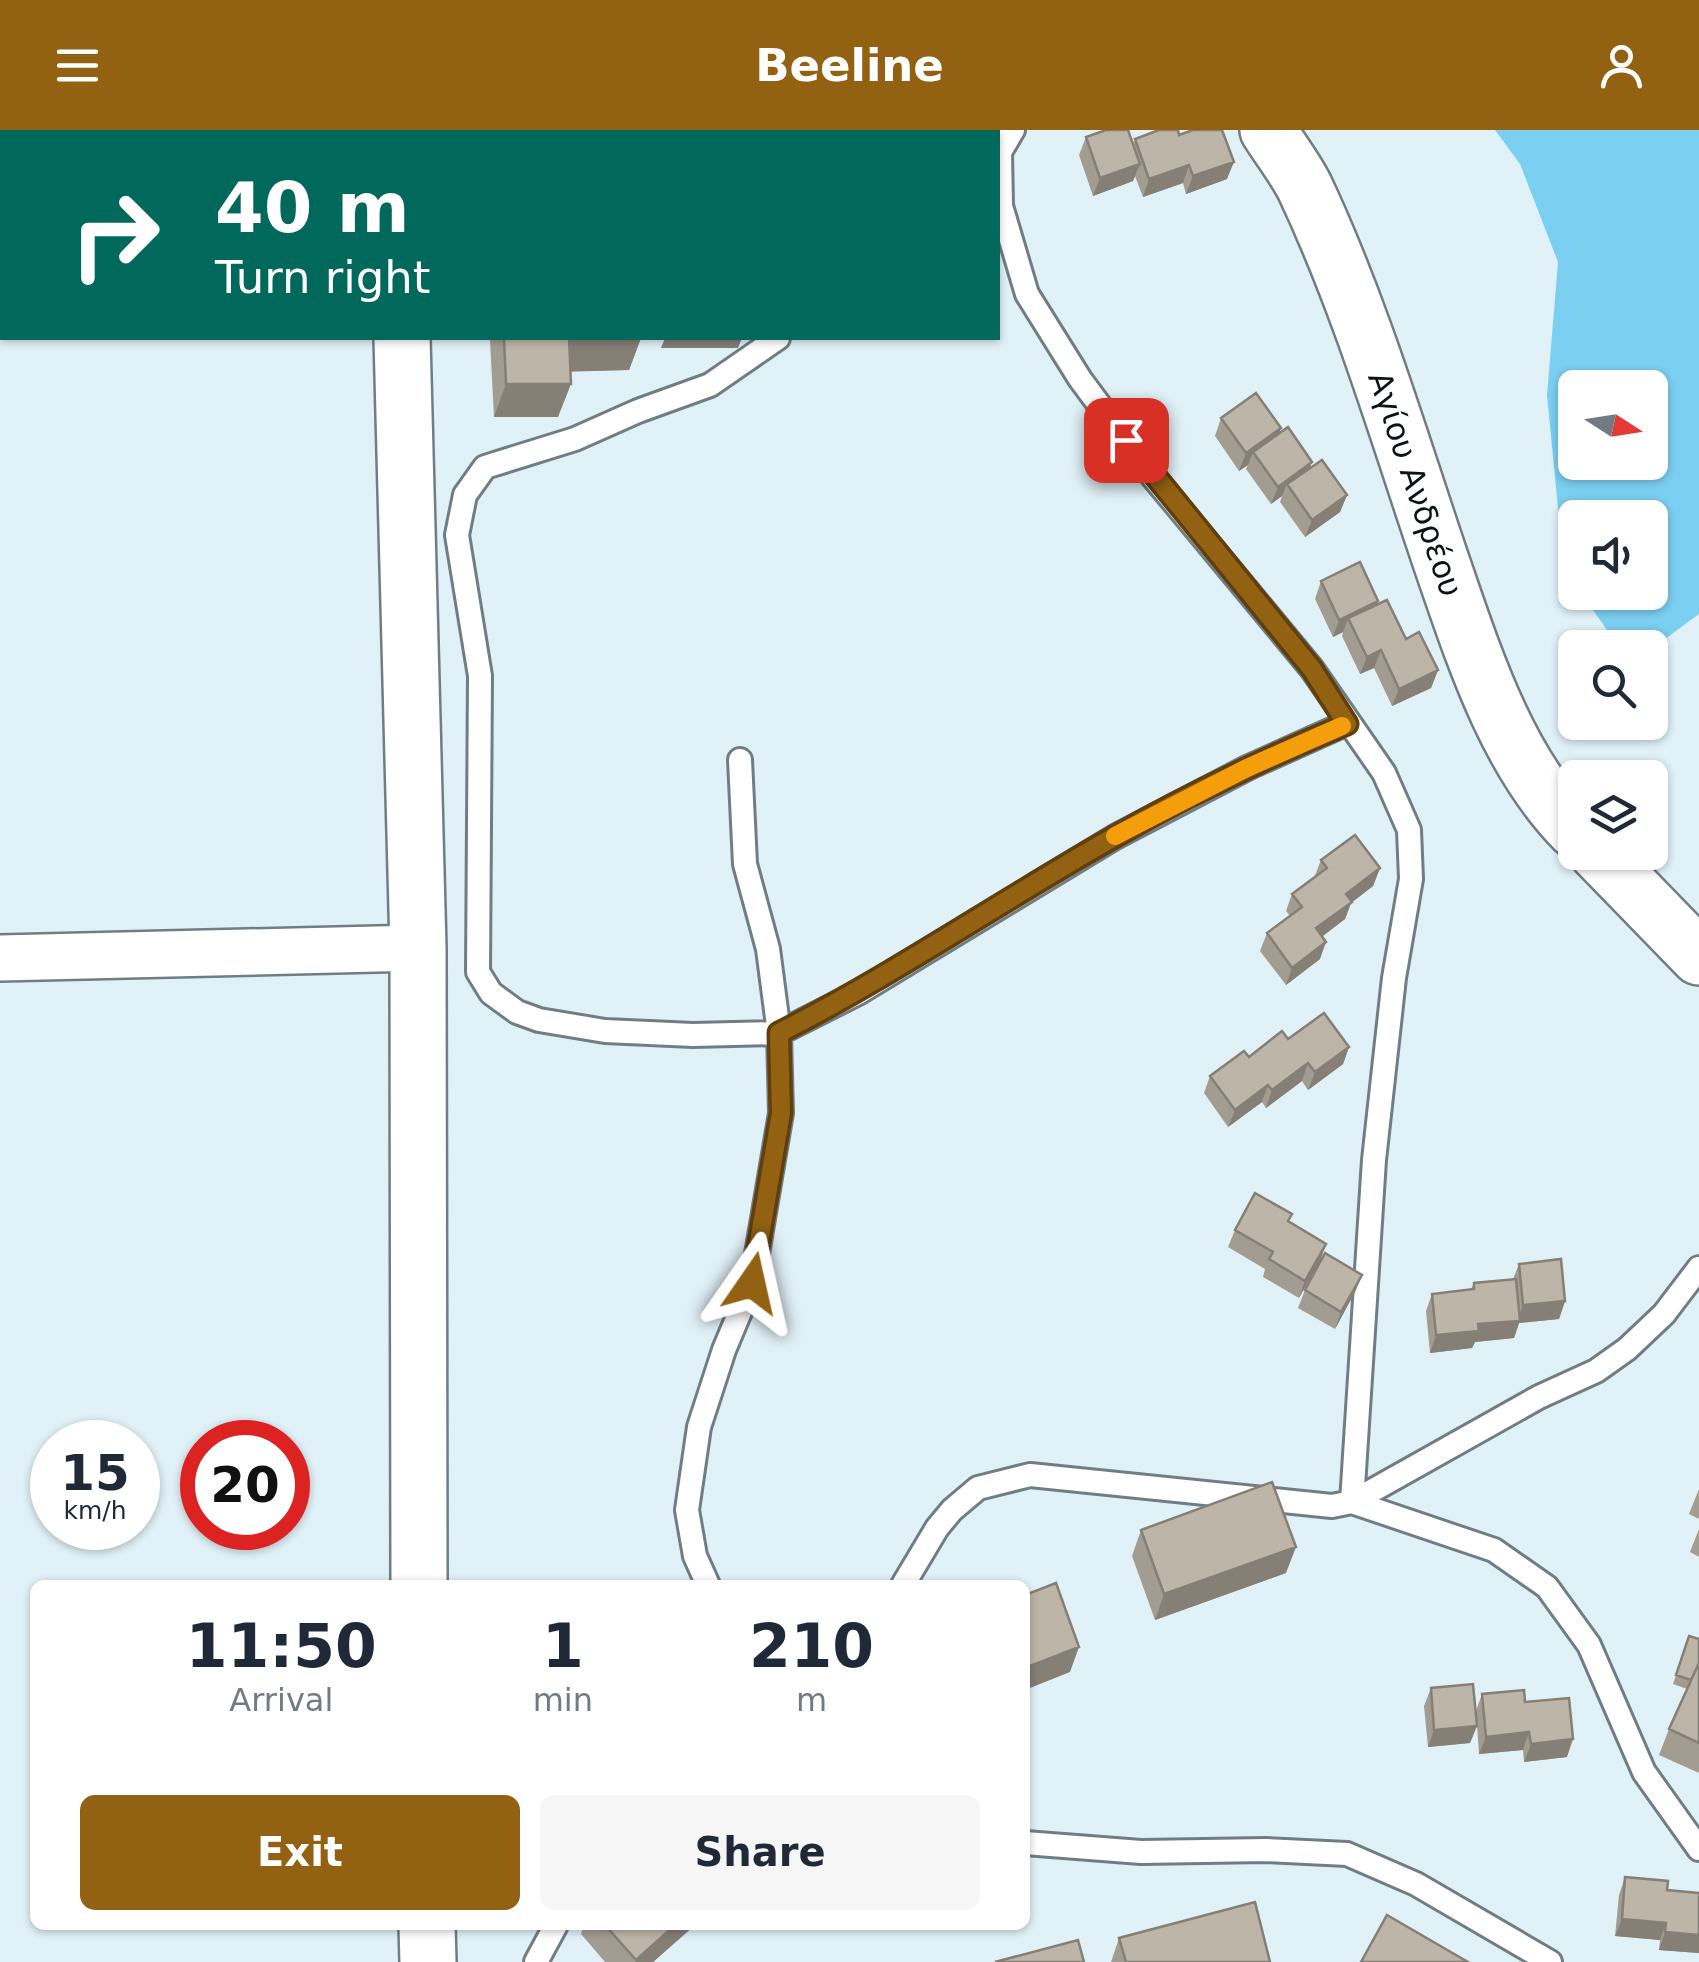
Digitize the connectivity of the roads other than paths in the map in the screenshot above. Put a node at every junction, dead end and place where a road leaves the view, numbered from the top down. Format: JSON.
{"nodes":[{"id":1,"x":1013,"y":130,"type":"edge"},
{"id":2,"x":1268,"y":130,"type":"edge"},
{"id":3,"x":1000,"y":151,"type":"edge"},
{"id":4,"x":1000,"y":180,"type":"edge"},
{"id":5,"x":402,"y":340,"type":"edge"},
{"id":6,"x":775,"y":340,"type":"edge"},
{"id":7,"x":1347,"y":724,"type":"junction"},
{"id":8,"x":740,"y":760,"type":"dead end"},
{"id":9,"x":1558,"y":813,"type":"edge"},
{"id":10,"x":1614,"y":870,"type":"edge"},
{"id":11,"x":418,"y":948,"type":"junction"},
{"id":12,"x":1699,"y":957,"type":"edge"},
{"id":13,"x":0,"y":958,"type":"edge"},
{"id":14,"x":779,"y":1033,"type":"junction"},
{"id":15,"x":1699,"y":1268,"type":"edge"},
{"id":16,"x":1352,"y":1502,"type":"junction"},
{"id":17,"x":419,"y":1580,"type":"edge"},
{"id":18,"x":706,"y":1580,"type":"edge"},
{"id":19,"x":906,"y":1580,"type":"edge"},
{"id":20,"x":1030,"y":1842,"type":"edge"},
{"id":21,"x":1699,"y":1848,"type":"edge"},
{"id":22,"x":427,"y":1930,"type":"edge"},
{"id":23,"x":553,"y":1930,"type":"edge"},
{"id":24,"x":428,"y":1962,"type":"edge"},
{"id":25,"x":536,"y":1962,"type":"edge"},
{"id":26,"x":1550,"y":1962,"type":"edge"}],
"edges":[{"from":1,"to":3,"type":"lane"},
{"from":2,"to":9,"type":"street","name":"Αγίου Ανδρέου"},
{"from":4,"to":7,"type":"lane"},
{"from":5,"to":11,"type":"street"},
{"from":6,"to":14,"type":"lane"},
{"from":7,"to":14,"type":"lane"},
{"from":7,"to":16,"type":"lane"},
{"from":8,"to":14,"type":"lane"},
{"from":10,"to":12,"type":"street"},
{"from":11,"to":13,"type":"street"},
{"from":11,"to":17,"type":"street"},
{"from":14,"to":18,"type":"lane"},
{"from":15,"to":16,"type":"lane"},
{"from":16,"to":19,"type":"lane"},
{"from":16,"to":21,"type":"lane"},
{"from":20,"to":26,"type":"lane"},
{"from":22,"to":24,"type":"street"},
{"from":23,"to":25,"type":"lane"}]}
